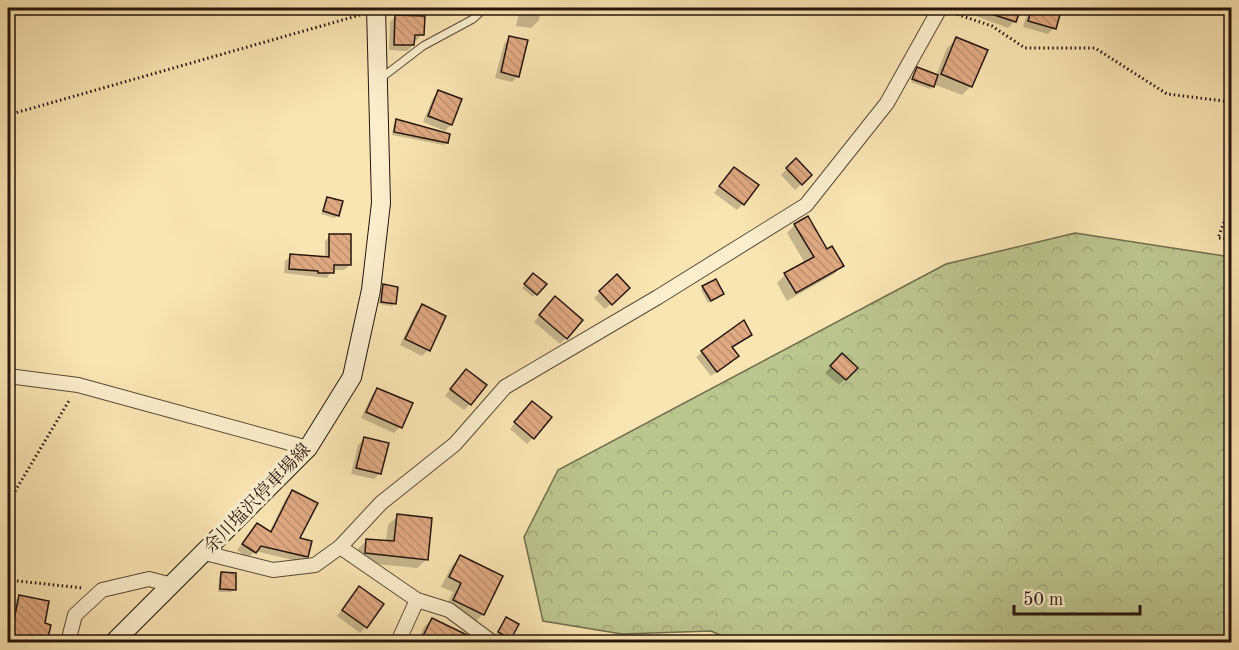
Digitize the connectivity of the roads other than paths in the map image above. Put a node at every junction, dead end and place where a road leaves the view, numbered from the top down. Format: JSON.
{"nodes":[{"id":1,"x":485,"y":8,"type":"edge"},
{"id":2,"x":938,"y":8,"type":"edge"},
{"id":3,"x":376,"y":9,"type":"edge"},
{"id":4,"x":378,"y":81,"type":"junction"},
{"id":5,"x":8,"y":376,"type":"edge"},
{"id":6,"x":308,"y":448,"type":"junction"},
{"id":7,"x":340,"y":547,"type":"junction"},
{"id":8,"x":205,"y":553,"type":"junction"},
{"id":9,"x":172,"y":585,"type":"junction"},
{"id":10,"x":417,"y":600,"type":"junction"},
{"id":11,"x":68,"y":642,"type":"edge"},
{"id":12,"x":114,"y":642,"type":"edge"},
{"id":13,"x":398,"y":642,"type":"edge"},
{"id":14,"x":492,"y":642,"type":"edge"}],
"edges":[{"from":1,"to":4,"type":"lane"},
{"from":2,"to":7,"type":"street"},
{"from":3,"to":4,"type":"main road","name":"余川塩沢停車場線"},
{"from":4,"to":6,"type":"main road","name":"余川塩沢停車場線"},
{"from":5,"to":6,"type":"street"},
{"from":6,"to":8,"type":"main road","name":"余川塩沢停車場線"},
{"from":7,"to":8,"type":"street"},
{"from":7,"to":10,"type":"street"},
{"from":8,"to":9,"type":"main road","name":"余川塩沢停車場線"},
{"from":9,"to":11,"type":"street"},
{"from":9,"to":12,"type":"main road","name":"余川塩沢停車場線"},
{"from":10,"to":13,"type":"street"},
{"from":10,"to":14,"type":"street"}]}
